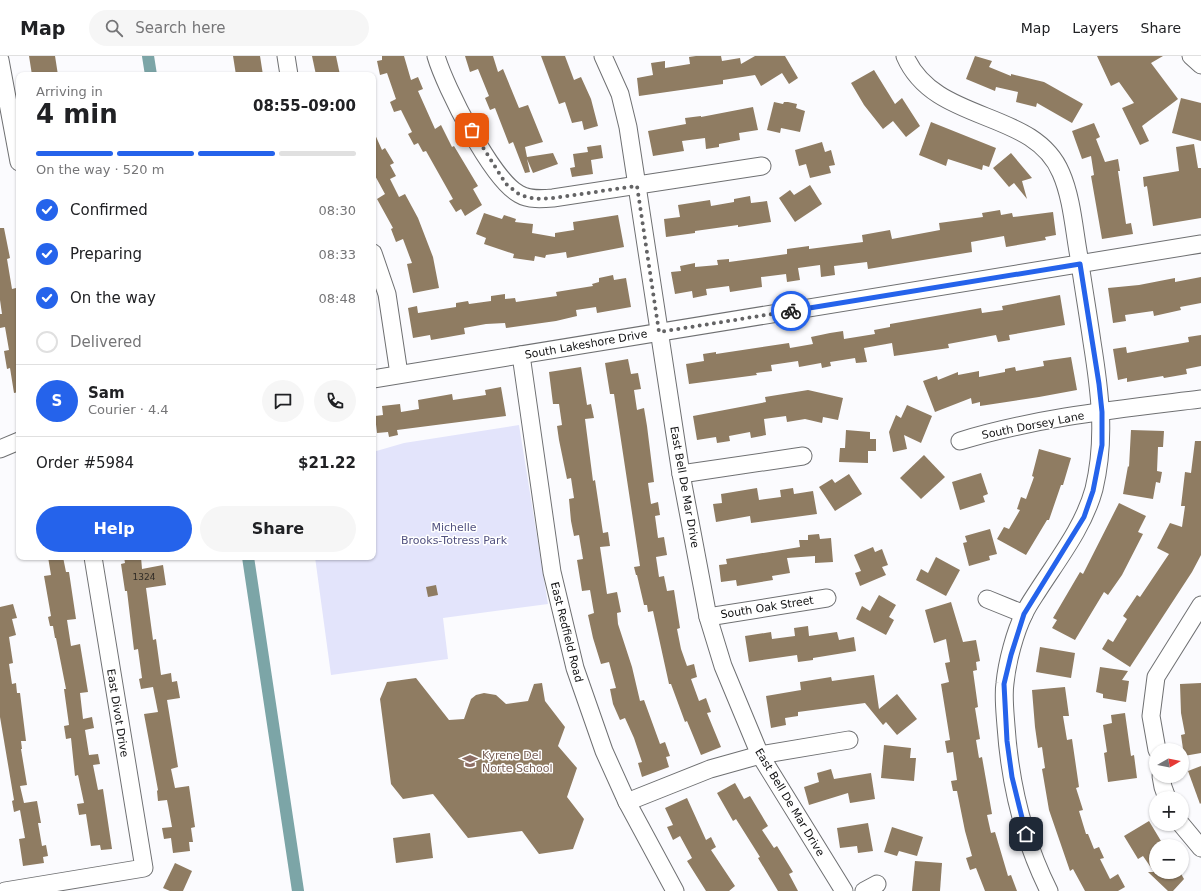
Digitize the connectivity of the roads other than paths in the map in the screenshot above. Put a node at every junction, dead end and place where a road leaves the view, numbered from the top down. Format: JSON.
{"nodes":[{"id":1,"x":286,"y":56,"type":"edge"},
{"id":2,"x":436,"y":56,"type":"edge"},
{"id":3,"x":603,"y":56,"type":"edge"},
{"id":4,"x":906,"y":56,"type":"edge"},
{"id":5,"x":1191,"y":56,"type":"edge"},
{"id":6,"x":0,"y":60,"type":"edge"},
{"id":7,"x":1201,"y":65,"type":"edge"},
{"id":8,"x":289,"y":72,"type":"edge"},
{"id":9,"x":5,"y":115,"type":"edge"},
{"id":10,"x":16,"y":152,"type":"edge"},
{"id":11,"x":762,"y":166,"type":"dead end"},
{"id":12,"x":637,"y":186,"type":"junction"},
{"id":13,"x":1201,"y":244,"type":"edge"},
{"id":14,"x":376,"y":262,"type":"edge"},
{"id":15,"x":1080,"y":264,"type":"junction"},
{"id":16,"x":659,"y":332,"type":"junction"},
{"id":17,"x":520,"y":356,"type":"junction"},
{"id":18,"x":399,"y":374,"type":"junction"},
{"id":19,"x":376,"y":378,"type":"edge"},
{"id":20,"x":1201,"y":399,"type":"edge"},
{"id":21,"x":1102,"y":412,"type":"junction"},
{"id":22,"x":960,"y":441,"type":"dead end"},
{"id":23,"x":16,"y":442,"type":"edge"},
{"id":24,"x":0,"y":449,"type":"edge"},
{"id":25,"x":803,"y":456,"type":"dead end"},
{"id":26,"x":682,"y":474,"type":"junction"},
{"id":27,"x":93,"y":560,"type":"edge"},
{"id":28,"x":826,"y":598,"type":"dead end"},
{"id":29,"x":987,"y":599,"type":"dead end"},
{"id":30,"x":1201,"y":605,"type":"edge"},
{"id":31,"x":1024,"y":614,"type":"junction"},
{"id":32,"x":708,"y":617,"type":"junction"},
{"id":33,"x":849,"y":740,"type":"dead end"},
{"id":34,"x":1156,"y":743,"type":"edge"},
{"id":35,"x":760,"y":755,"type":"junction"},
{"id":36,"x":627,"y":802,"type":"junction"},
{"id":37,"x":1187,"y":831,"type":"edge"},
{"id":38,"x":1201,"y":848,"type":"edge"},
{"id":39,"x":5,"y":891,"type":"edge"},
{"id":40,"x":675,"y":891,"type":"edge"},
{"id":41,"x":844,"y":891,"type":"edge"},
{"id":42,"x":1049,"y":891,"type":"edge"}],
"edges":[{"from":1,"to":8,"type":"street"},
{"from":2,"to":12,"type":"street"},
{"from":3,"to":12,"type":"street","name":"East Bell De Mar Drive"},
{"from":4,"to":15,"type":"street"},
{"from":5,"to":7,"type":"street"},
{"from":6,"to":9,"type":"street"},
{"from":9,"to":10,"type":"street"},
{"from":11,"to":12,"type":"street"},
{"from":12,"to":16,"type":"street","name":"East Bell De Mar Drive"},
{"from":13,"to":15,"type":"street","name":"South Lakeshore Drive"},
{"from":14,"to":18,"type":"street"},
{"from":15,"to":16,"type":"street","name":"South Lakeshore Drive"},
{"from":15,"to":21,"type":"street"},
{"from":16,"to":17,"type":"street","name":"South Lakeshore Drive"},
{"from":16,"to":26,"type":"street","name":"East Bell De Mar Drive"},
{"from":17,"to":18,"type":"street","name":"South Lakeshore Drive"},
{"from":17,"to":36,"type":"street","name":"East Redfield Road"},
{"from":18,"to":19,"type":"street","name":"South Lakeshore Drive"},
{"from":20,"to":21,"type":"street","name":"South Dorsey Lane"},
{"from":21,"to":22,"type":"street","name":"South Dorsey Lane"},
{"from":21,"to":31,"type":"street"},
{"from":23,"to":24,"type":"street"},
{"from":25,"to":26,"type":"street"},
{"from":26,"to":32,"type":"street","name":"East Bell De Mar Drive"},
{"from":27,"to":39,"type":"street","name":"East Divot Drive"},
{"from":28,"to":32,"type":"street","name":"South Oak Street"},
{"from":29,"to":31,"type":"street"},
{"from":30,"to":34,"type":"street"},
{"from":31,"to":42,"type":"street"},
{"from":32,"to":35,"type":"street","name":"East Bell De Mar Drive"},
{"from":33,"to":35,"type":"street"},
{"from":35,"to":36,"type":"street"},
{"from":35,"to":41,"type":"street","name":"East Bell De Mar Drive"},
{"from":36,"to":40,"type":"street","name":"East Redfield Road"},
{"from":37,"to":38,"type":"street"}]}
